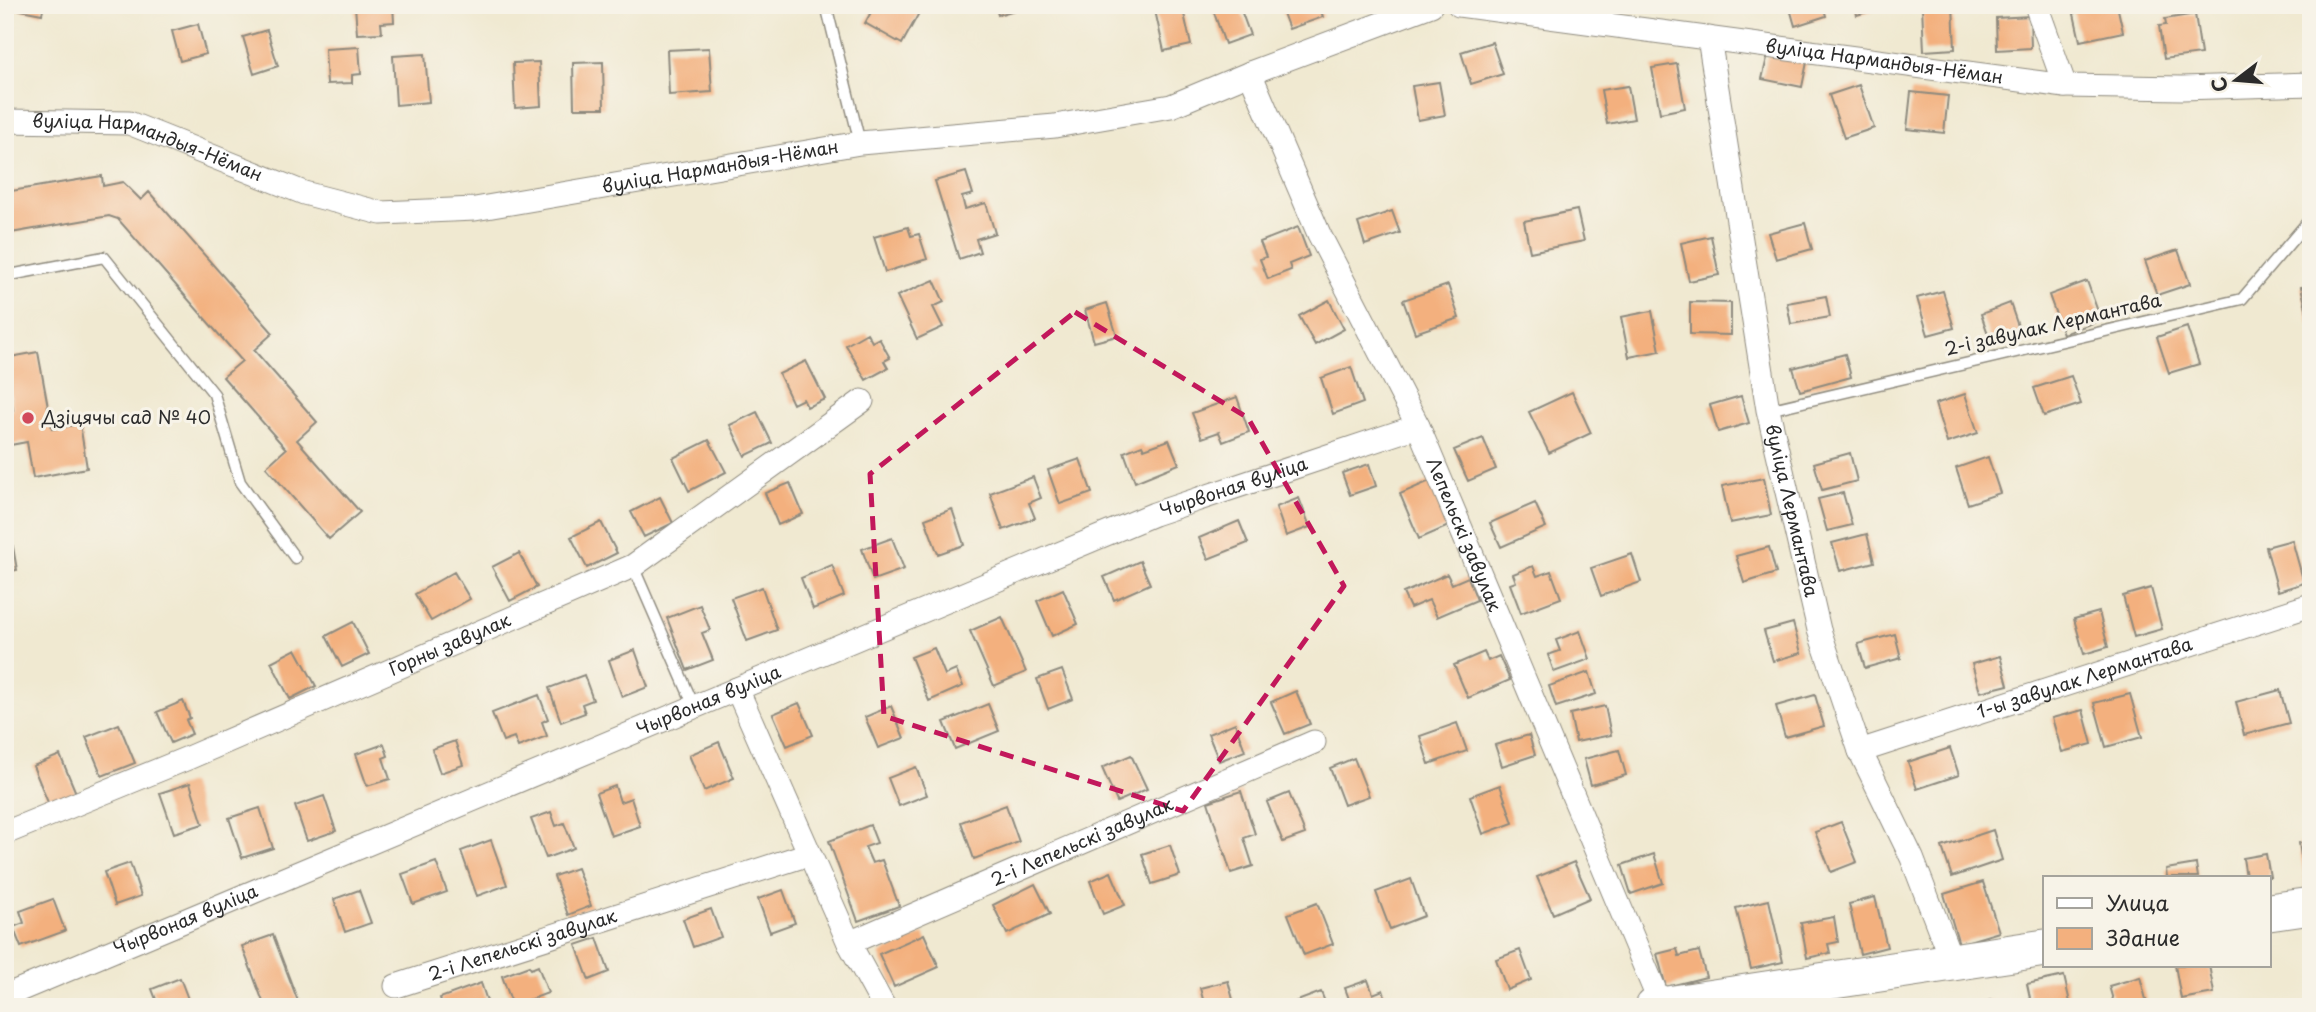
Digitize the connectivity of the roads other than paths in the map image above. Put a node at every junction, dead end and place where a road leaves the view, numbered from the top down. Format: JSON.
{"nodes":[{"id":1,"x":826,"y":5,"type":"edge"},
{"id":2,"x":1431,"y":5,"type":"edge"},
{"id":3,"x":1460,"y":5,"type":"edge"},
{"id":4,"x":2036,"y":5,"type":"edge"},
{"id":5,"x":1709,"y":38,"type":"junction"},
{"id":6,"x":1250,"y":73,"type":"junction"},
{"id":7,"x":2311,"y":84,"type":"edge"},
{"id":8,"x":2065,"y":86,"type":"junction"},
{"id":9,"x":5,"y":121,"type":"edge"},
{"id":10,"x":860,"y":143,"type":"junction"},
{"id":11,"x":2311,"y":218,"type":"edge"},
{"id":12,"x":5,"y":276,"type":"edge"},
{"id":13,"x":862,"y":401,"type":"dead end"},
{"id":14,"x":1768,"y":410,"type":"junction"},
{"id":15,"x":1418,"y":426,"type":"junction"},
{"id":16,"x":295,"y":558,"type":"dead end"},
{"id":17,"x":633,"y":566,"type":"junction"},
{"id":18,"x":2311,"y":605,"type":"edge"},
{"id":19,"x":737,"y":690,"type":"junction"},
{"id":20,"x":694,"y":706,"type":"junction"},
{"id":21,"x":1314,"y":742,"type":"dead end"},
{"id":22,"x":1860,"y":751,"type":"junction"},
{"id":23,"x":5,"y":833,"type":"edge"},
{"id":24,"x":809,"y":854,"type":"junction"},
{"id":25,"x":2311,"y":906,"type":"edge"},
{"id":26,"x":2270,"y":912,"type":"edge"},
{"id":27,"x":849,"y":943,"type":"junction"},
{"id":28,"x":2043,"y":948,"type":"edge"},
{"id":29,"x":1952,"y":962,"type":"junction"},
{"id":30,"x":396,"y":986,"type":"dead end"},
{"id":31,"x":5,"y":996,"type":"edge"},
{"id":32,"x":1657,"y":1006,"type":"edge"},
{"id":33,"x":884,"y":1007,"type":"edge"}],
"edges":[{"from":1,"to":10,"type":"lane"},
{"from":2,"to":6,"type":"street","name":"вуліца Нармандыя-Нёман"},
{"from":3,"to":5,"type":"street","name":"вуліца Нармандыя-Нёман"},
{"from":4,"to":8,"type":"street"},
{"from":5,"to":8,"type":"street","name":"вуліца Нармандыя-Нёман"},
{"from":5,"to":14,"type":"street","name":"вуліца Лермантава"},
{"from":6,"to":10,"type":"street","name":"вуліца Нармандыя-Нёман"},
{"from":6,"to":15,"type":"street","name":"Лепельскі завулак"},
{"from":7,"to":8,"type":"street","name":"вуліца Нармандыя-Нёман"},
{"from":9,"to":10,"type":"street","name":"вуліца Нармандыя-Нёман"},
{"from":11,"to":14,"type":"lane","name":"2-і завулак Лермантава"},
{"from":12,"to":16,"type":"lane"},
{"from":13,"to":17,"type":"street","name":"Горны завулак"},
{"from":14,"to":22,"type":"street","name":"вуліца Лермантава"},
{"from":15,"to":19,"type":"street","name":"Чырвоная вуліца"},
{"from":15,"to":32,"type":"street","name":"Лепельскі завулак"},
{"from":17,"to":20,"type":"lane"},
{"from":17,"to":23,"type":"street","name":"Горны завулак"},
{"from":18,"to":22,"type":"street","name":"1-ы завулак Лермантава"},
{"from":19,"to":20,"type":"street","name":"Чырвоная вуліца"},
{"from":19,"to":24,"type":"street"},
{"from":20,"to":31,"type":"street","name":"Чырвоная вуліца"},
{"from":21,"to":27,"type":"street","name":"2-і Лепельскі завулак"},
{"from":22,"to":29,"type":"street","name":"вуліца Лермантава"},
{"from":24,"to":27,"type":"street"},
{"from":24,"to":30,"type":"street","name":"2-і Лепельскі завулак"},
{"from":25,"to":26,"type":"main road"},
{"from":27,"to":33,"type":"street"},
{"from":28,"to":29,"type":"main road"},
{"from":29,"to":32,"type":"main road"}]}
